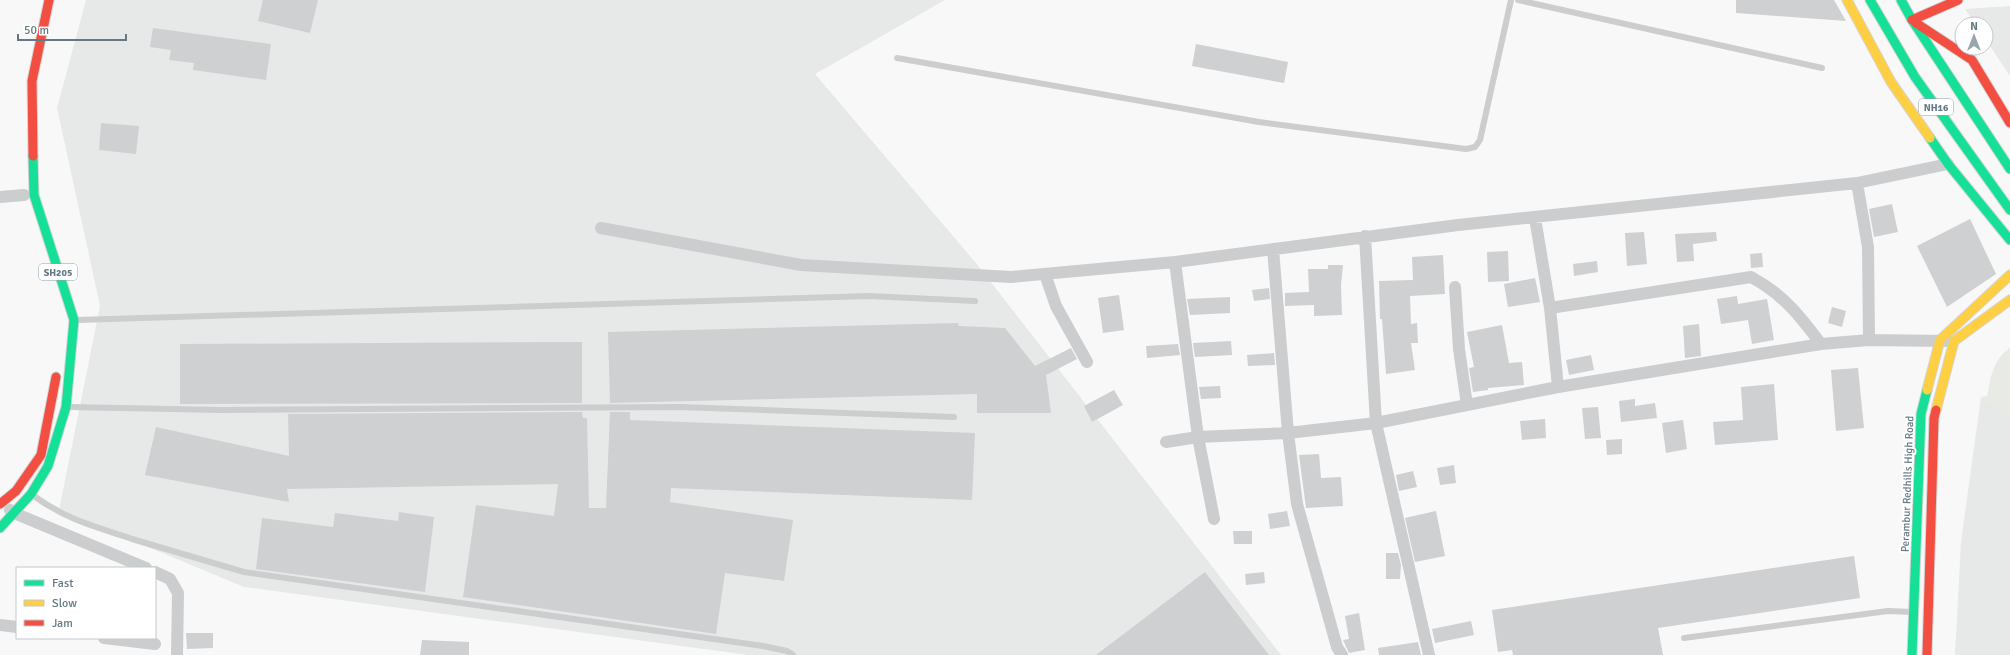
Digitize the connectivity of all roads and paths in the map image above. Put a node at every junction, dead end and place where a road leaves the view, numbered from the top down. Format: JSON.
{"nodes":[{"id":1,"x":49,"y":0,"type":"edge"},
{"id":2,"x":1511,"y":0,"type":"edge"},
{"id":3,"x":1518,"y":0,"type":"edge"},
{"id":4,"x":1847,"y":0,"type":"edge"},
{"id":5,"x":1870,"y":0,"type":"edge"},
{"id":6,"x":1901,"y":0,"type":"edge"},
{"id":7,"x":1958,"y":0,"type":"edge"},
{"id":8,"x":1912,"y":20,"type":"junction"},
{"id":9,"x":897,"y":58,"type":"dead end"},
{"id":10,"x":1822,"y":68,"type":"dead end"},
{"id":11,"x":2010,"y":123,"type":"edge"},
{"id":12,"x":1948,"y":164,"type":"junction"},
{"id":13,"x":2010,"y":169,"type":"edge"},
{"id":14,"x":1857,"y":183,"type":"junction"},
{"id":15,"x":27,"y":195,"type":"junction"},
{"id":16,"x":0,"y":197,"type":"edge"},
{"id":17,"x":2010,"y":210,"type":"edge"},
{"id":18,"x":1535,"y":218,"type":"junction"},
{"id":19,"x":601,"y":228,"type":"dead end"},
{"id":20,"x":1365,"y":236,"type":"junction"},
{"id":21,"x":2010,"y":240,"type":"edge"},
{"id":22,"x":1273,"y":249,"type":"junction"},
{"id":23,"x":1175,"y":262,"type":"junction"},
{"id":24,"x":1045,"y":274,"type":"junction"},
{"id":25,"x":2010,"y":275,"type":"edge"},
{"id":26,"x":1454,"y":287,"type":"dead end"},
{"id":27,"x":2010,"y":300,"type":"edge"},
{"id":28,"x":975,"y":301,"type":"dead end"},
{"id":29,"x":1550,"y":308,"type":"junction"},
{"id":30,"x":74,"y":320,"type":"junction"},
{"id":31,"x":1869,"y":340,"type":"junction"},
{"id":32,"x":1940,"y":340,"type":"junction"},
{"id":33,"x":1954,"y":341,"type":"junction"},
{"id":34,"x":1821,"y":344,"type":"junction"},
{"id":35,"x":1087,"y":362,"type":"dead end"},
{"id":36,"x":57,"y":366,"type":"dead end"},
{"id":37,"x":1558,"y":387,"type":"junction"},
{"id":38,"x":1467,"y":405,"type":"junction"},
{"id":39,"x":66,"y":407,"type":"junction"},
{"id":40,"x":954,"y":417,"type":"dead end"},
{"id":41,"x":1376,"y":423,"type":"junction"},
{"id":42,"x":1288,"y":432,"type":"junction"},
{"id":43,"x":1198,"y":437,"type":"junction"},
{"id":44,"x":1166,"y":442,"type":"dead end"},
{"id":45,"x":18,"y":486,"type":"junction"},
{"id":46,"x":31,"y":494,"type":"junction"},
{"id":47,"x":0,"y":503,"type":"edge"},
{"id":48,"x":14,"y":513,"type":"junction"},
{"id":49,"x":1214,"y":519,"type":"dead end"},
{"id":50,"x":0,"y":528,"type":"edge"},
{"id":51,"x":144,"y":567,"type":"edge"},
{"id":52,"x":156,"y":572,"type":"edge"},
{"id":53,"x":1913,"y":612,"type":"junction"},
{"id":54,"x":0,"y":625,"type":"edge"},
{"id":55,"x":16,"y":627,"type":"edge"},
{"id":56,"x":1684,"y":638,"type":"dead end"},
{"id":57,"x":112,"y":639,"type":"edge"},
{"id":58,"x":155,"y":644,"type":"dead end"},
{"id":59,"x":177,"y":655,"type":"edge"},
{"id":60,"x":793,"y":655,"type":"edge"},
{"id":61,"x":1342,"y":655,"type":"edge"},
{"id":62,"x":1429,"y":655,"type":"edge"},
{"id":63,"x":1912,"y":655,"type":"edge"},
{"id":64,"x":1927,"y":655,"type":"edge"}],
"edges":[{"from":1,"to":15,"type":"main road","number":"SH205"},
{"from":2,"to":9,"type":"lane"},
{"from":3,"to":10,"type":"lane"},
{"from":4,"to":12,"type":"main road"},
{"from":5,"to":17,"type":"main road","number":"NH16"},
{"from":6,"to":8,"type":"main road","number":"NH16"},
{"from":7,"to":8,"type":"main road"},
{"from":8,"to":11,"type":"main road"},
{"from":8,"to":13,"type":"main road","number":"NH16"},
{"from":12,"to":14,"type":"street"},
{"from":12,"to":21,"type":"main road"},
{"from":14,"to":18,"type":"street"},
{"from":14,"to":31,"type":"street"},
{"from":15,"to":16,"type":"street"},
{"from":15,"to":30,"type":"main road","number":"SH205"},
{"from":18,"to":20,"type":"street"},
{"from":18,"to":29,"type":"street"},
{"from":19,"to":24,"type":"street"},
{"from":20,"to":22,"type":"street"},
{"from":20,"to":41,"type":"street"},
{"from":22,"to":23,"type":"street"},
{"from":22,"to":42,"type":"street"},
{"from":23,"to":24,"type":"street"},
{"from":23,"to":43,"type":"street"},
{"from":24,"to":35,"type":"street"},
{"from":25,"to":32,"type":"main road"},
{"from":26,"to":38,"type":"street"},
{"from":27,"to":33,"type":"main road"},
{"from":28,"to":30,"type":"lane"},
{"from":29,"to":34,"type":"street"},
{"from":29,"to":37,"type":"street"},
{"from":30,"to":39,"type":"main road","number":"SH205"},
{"from":31,"to":32,"type":"street"},
{"from":31,"to":34,"type":"street"},
{"from":32,"to":33,"type":"street"},
{"from":32,"to":53,"type":"main road","name":"Perambur Redhills High Road"},
{"from":33,"to":64,"type":"main road"},
{"from":34,"to":37,"type":"street"},
{"from":36,"to":45,"type":"main road"},
{"from":37,"to":38,"type":"street"},
{"from":38,"to":41,"type":"street"},
{"from":39,"to":40,"type":"lane"},
{"from":39,"to":46,"type":"main road","number":"SH205"},
{"from":41,"to":42,"type":"street"},
{"from":41,"to":62,"type":"street"},
{"from":42,"to":43,"type":"street"},
{"from":42,"to":61,"type":"street"},
{"from":43,"to":44,"type":"street"},
{"from":43,"to":49,"type":"street"},
{"from":45,"to":46,"type":"lane"},
{"from":45,"to":47,"type":"main road"},
{"from":46,"to":48,"type":"main road","number":"SH205"},
{"from":46,"to":60,"type":"lane"},
{"from":47,"to":48,"type":"street"},
{"from":48,"to":50,"type":"main road","number":"SH205"},
{"from":48,"to":51,"type":"street"},
{"from":52,"to":59,"type":"street"},
{"from":53,"to":56,"type":"lane"},
{"from":53,"to":63,"type":"main road","name":"Perambur Redhills High Road"},
{"from":54,"to":55,"type":"street"},
{"from":57,"to":58,"type":"street"}]}
